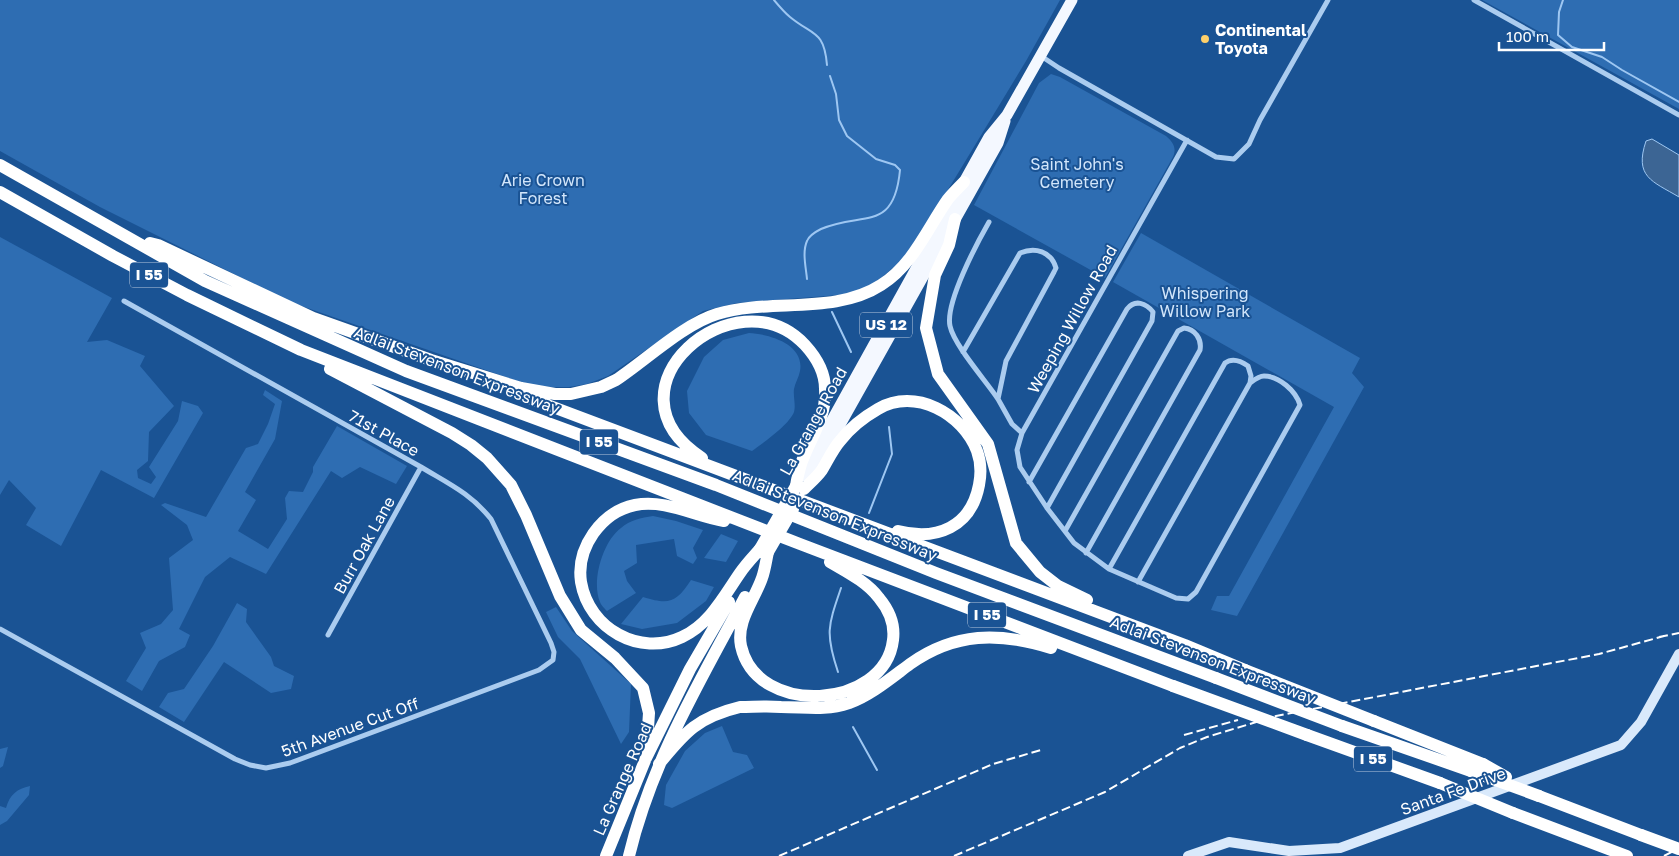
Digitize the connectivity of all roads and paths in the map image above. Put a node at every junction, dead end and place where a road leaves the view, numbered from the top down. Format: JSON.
{"nodes":[{"id":1,"x":1072,"y":0,"type":"edge"},
{"id":2,"x":1328,"y":0,"type":"edge"},
{"id":3,"x":1474,"y":0,"type":"edge"},
{"id":4,"x":1041,"y":55,"type":"junction"},
{"id":5,"x":1007,"y":115,"type":"junction"},
{"id":6,"x":1679,"y":115,"type":"edge"},
{"id":7,"x":1187,"y":140,"type":"junction"},
{"id":8,"x":0,"y":165,"type":"edge"},
{"id":9,"x":964,"y":182,"type":"junction"},
{"id":10,"x":0,"y":192,"type":"edge"},
{"id":11,"x":955,"y":219,"type":"junction"},
{"id":12,"x":988,"y":222,"type":"dead end"},
{"id":13,"x":129,"y":238,"type":"junction"},
{"id":14,"x":124,"y":301,"type":"dead end"},
{"id":15,"x":301,"y":350,"type":"junction"},
{"id":16,"x":963,"y":352,"type":"junction"},
{"id":17,"x":431,"y":360,"type":"junction"},
{"id":18,"x":1250,"y":383,"type":"junction"},
{"id":19,"x":998,"y":399,"type":"junction"},
{"id":20,"x":1022,"y":433,"type":"junction"},
{"id":21,"x":421,"y":468,"type":"junction"},
{"id":22,"x":811,"y":468,"type":"junction"},
{"id":23,"x":742,"y":478,"type":"junction"},
{"id":24,"x":1029,"y":482,"type":"junction"},
{"id":25,"x":800,"y":487,"type":"junction"},
{"id":26,"x":1047,"y":508,"type":"junction"},
{"id":27,"x":831,"y":512,"type":"junction"},
{"id":28,"x":751,"y":524,"type":"junction"},
{"id":29,"x":1065,"y":531,"type":"junction"},
{"id":30,"x":800,"y":544,"type":"junction"},
{"id":31,"x":1086,"y":553,"type":"junction"},
{"id":32,"x":1109,"y":569,"type":"junction"},
{"id":33,"x":751,"y":575,"type":"junction"},
{"id":34,"x":1138,"y":582,"type":"junction"},
{"id":35,"x":0,"y":629,"type":"edge"},
{"id":36,"x":328,"y":635,"type":"dead end"},
{"id":37,"x":1185,"y":645,"type":"junction"},
{"id":38,"x":1679,"y":654,"type":"edge"},
{"id":39,"x":553,"y":660,"type":"joint"},
{"id":40,"x":1154,"y":679,"type":"junction"},
{"id":41,"x":646,"y":758,"type":"junction"},
{"id":42,"x":659,"y":764,"type":"junction"},
{"id":43,"x":1545,"y":798,"type":"junction"},
{"id":44,"x":1679,"y":849,"type":"edge"},
{"id":45,"x":1621,"y":854,"type":"edge"},
{"id":46,"x":606,"y":856,"type":"edge"},
{"id":47,"x":629,"y":856,"type":"edge"},
{"id":48,"x":1188,"y":856,"type":"edge"}],
"edges":[{"from":1,"to":4,"type":"main road","number":"US 12"},
{"from":2,"to":7,"type":"street"},
{"from":3,"to":6,"type":"street"},
{"from":4,"to":5,"type":"main road","name":"La Grange Road","number":"US 12"},
{"from":4,"to":7,"type":"street"},
{"from":5,"to":9,"type":"main road","name":"La Grange Road","number":"US 12"},
{"from":5,"to":11,"type":"main road","name":"La Grange Road","number":"US 12"},
{"from":7,"to":20,"type":"street","name":"Weeping Willow Road"},
{"from":8,"to":13,"type":"highway","name":"Adlai Stevenson Expressway","number":"I 55"},
{"from":9,"to":17,"type":"highway"},
{"from":9,"to":22,"type":"main road","name":"La Grange Road","number":"US 12"},
{"from":10,"to":15,"type":"highway","number":"I 55"},
{"from":11,"to":22,"type":"main road","name":"La Grange Road","number":"US 12"},
{"from":11,"to":37,"type":"highway"},
{"from":12,"to":16,"type":"street"},
{"from":13,"to":17,"type":"highway"},
{"from":13,"to":43,"type":"highway","name":"Adlai Stevenson Expressway","number":"I 55","bridge":true},
{"from":14,"to":21,"type":"street","name":"71st Place"},
{"from":15,"to":28,"type":"highway","number":"I 55"},
{"from":15,"to":41,"type":"highway"},
{"from":16,"to":19,"type":"street"},
{"from":16,"to":19,"type":"street"},
{"from":17,"to":23,"type":"highway"},
{"from":18,"to":32,"type":"street"},
{"from":18,"to":34,"type":"street"},
{"from":18,"to":34,"type":"street","name":"Weeping Willow Road"},
{"from":19,"to":20,"type":"street"},
{"from":20,"to":24,"type":"street","name":"Weeping Willow Road"},
{"from":21,"to":36,"type":"street","name":"Burr Oak Lane"},
{"from":21,"to":39,"type":"street","name":"71st Place"},
{"from":22,"to":23,"type":"highway"},
{"from":22,"to":25,"type":"highway"},
{"from":22,"to":25,"type":"highway"},
{"from":22,"to":27,"type":"highway"},
{"from":23,"to":27,"type":"highway"},
{"from":24,"to":26,"type":"street","name":"Weeping Willow Road"},
{"from":24,"to":26,"type":"street"},
{"from":25,"to":33,"type":"highway","name":"La Grange Road","bridge":true},
{"from":26,"to":29,"type":"street","name":"Weeping Willow Road"},
{"from":27,"to":37,"type":"highway"},
{"from":28,"to":30,"type":"highway","number":"I 55"},
{"from":28,"to":33,"type":"highway"},
{"from":29,"to":31,"type":"street","name":"Weeping Willow Road"},
{"from":29,"to":31,"type":"street"},
{"from":30,"to":33,"type":"highway"},
{"from":30,"to":40,"type":"highway","number":"I 55"},
{"from":31,"to":32,"type":"street","name":"Weeping Willow Road"},
{"from":32,"to":34,"type":"street","name":"Weeping Willow Road"},
{"from":33,"to":41,"type":"highway","name":"La Grange Road"},
{"from":33,"to":42,"type":"highway","name":"La Grange Road"},
{"from":35,"to":39,"type":"street","name":"5th Avenue Cut Off"},
{"from":37,"to":43,"type":"highway","bridge":true},
{"from":38,"to":48,"type":"street","name":"Santa Fe Drive"},
{"from":40,"to":42,"type":"highway"},
{"from":40,"to":45,"type":"highway","number":"I 55","bridge":true},
{"from":41,"to":46,"type":"highway","name":"La Grange Road"},
{"from":42,"to":47,"type":"highway","name":"La Grange Road"},
{"from":43,"to":44,"type":"highway","name":"Adlai Stevenson Expressway","number":"I 55","bridge":true}]}
